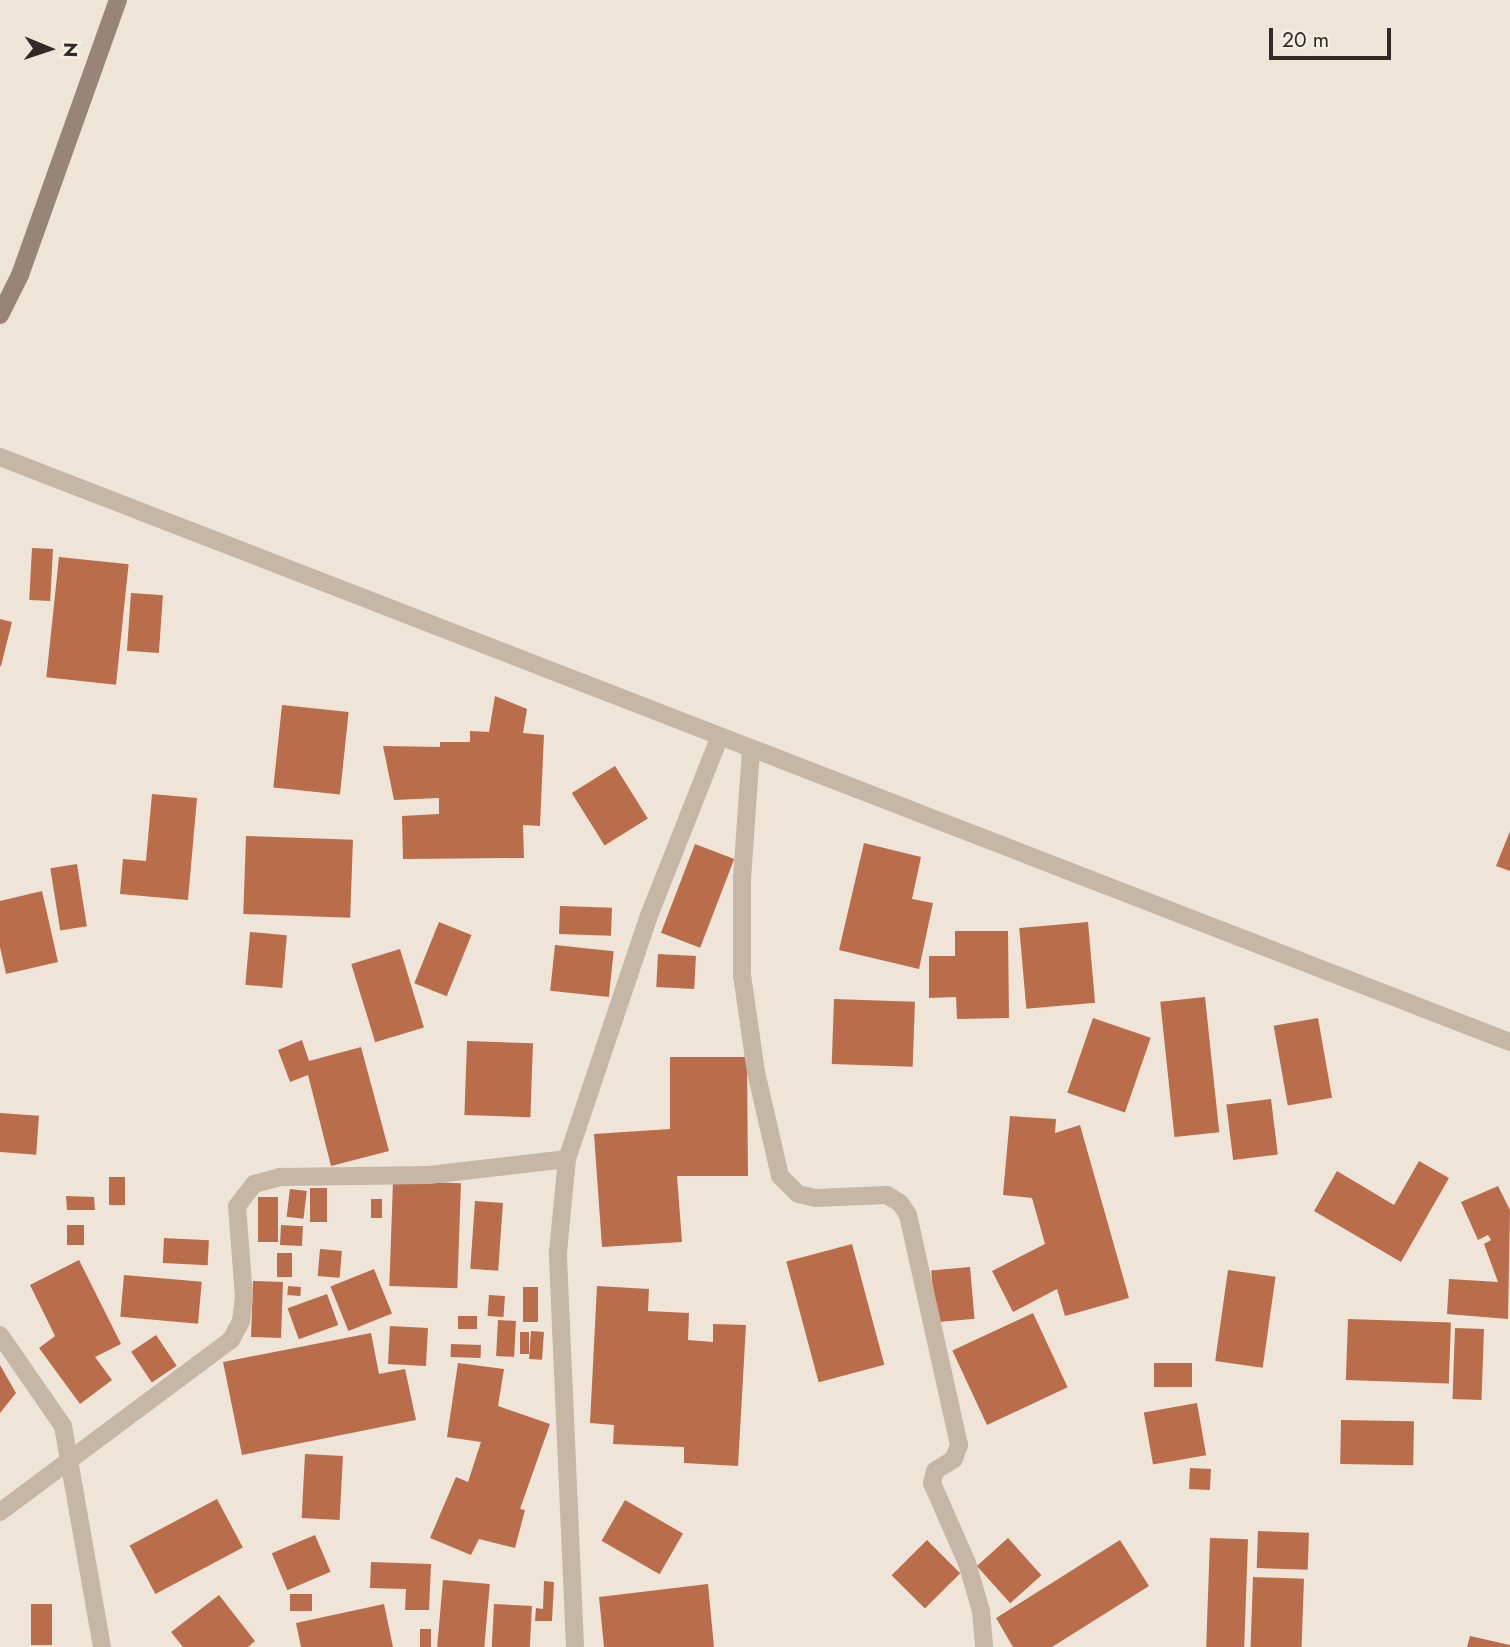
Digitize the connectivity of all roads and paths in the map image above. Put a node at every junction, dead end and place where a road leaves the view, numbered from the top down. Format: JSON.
{"nodes":[{"id":1,"x":118,"y":0,"type":"edge"},
{"id":2,"x":0,"y":315,"type":"edge"},
{"id":3,"x":0,"y":457,"type":"edge"},
{"id":4,"x":719,"y":739,"type":"junction"},
{"id":5,"x":751,"y":750,"type":"junction"},
{"id":6,"x":1510,"y":1042,"type":"edge"},
{"id":7,"x":567,"y":1159,"type":"junction"},
{"id":8,"x":0,"y":1335,"type":"edge"},
{"id":9,"x":72,"y":1459,"type":"junction"},
{"id":10,"x":0,"y":1512,"type":"edge"},
{"id":11,"x":102,"y":1647,"type":"edge"},
{"id":12,"x":575,"y":1647,"type":"edge"},
{"id":13,"x":984,"y":1647,"type":"edge"}],
"edges":[{"from":1,"to":2,"type":"street"},
{"from":3,"to":4,"type":"street"},
{"from":4,"to":5,"type":"street"},
{"from":4,"to":7,"type":"street"},
{"from":5,"to":6,"type":"street"},
{"from":5,"to":13,"type":"street"},
{"from":7,"to":9,"type":"street"},
{"from":7,"to":12,"type":"street"},
{"from":8,"to":9,"type":"street"},
{"from":9,"to":10,"type":"street"},
{"from":9,"to":11,"type":"street"}]}
